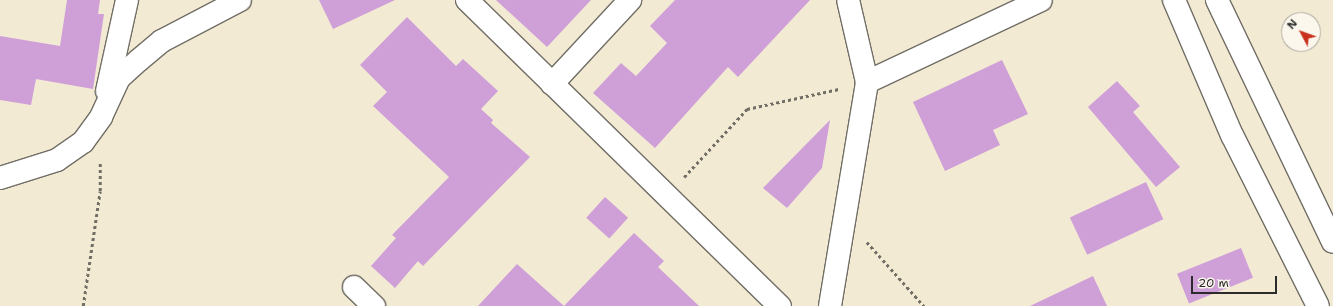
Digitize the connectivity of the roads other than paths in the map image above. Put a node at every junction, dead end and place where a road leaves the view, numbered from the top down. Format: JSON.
{"nodes":[{"id":1,"x":127,"y":0,"type":"edge"},
{"id":2,"x":240,"y":0,"type":"edge"},
{"id":3,"x":467,"y":0,"type":"edge"},
{"id":4,"x":630,"y":0,"type":"edge"},
{"id":5,"x":848,"y":0,"type":"edge"},
{"id":6,"x":1041,"y":0,"type":"edge"},
{"id":7,"x":1174,"y":0,"type":"edge"},
{"id":8,"x":1217,"y":0,"type":"edge"},
{"id":9,"x":867,"y":82,"type":"junction"},
{"id":10,"x":552,"y":84,"type":"junction"},
{"id":11,"x":101,"y":117,"type":"junction"},
{"id":12,"x":0,"y":178,"type":"edge"},
{"id":13,"x":1333,"y":242,"type":"edge"},
{"id":14,"x":354,"y":287,"type":"dead end"},
{"id":15,"x":374,"y":306,"type":"edge"},
{"id":16,"x":780,"y":306,"type":"edge"},
{"id":17,"x":830,"y":306,"type":"edge"},
{"id":18,"x":1318,"y":306,"type":"edge"}],
"edges":[{"from":1,"to":11,"type":"street"},
{"from":2,"to":11,"type":"street"},
{"from":3,"to":10,"type":"street"},
{"from":4,"to":10,"type":"street"},
{"from":5,"to":9,"type":"street"},
{"from":6,"to":9,"type":"street"},
{"from":7,"to":18,"type":"street"},
{"from":8,"to":13,"type":"street"},
{"from":9,"to":17,"type":"street"},
{"from":10,"to":16,"type":"street"},
{"from":11,"to":12,"type":"street"},
{"from":14,"to":15,"type":"street"}]}
